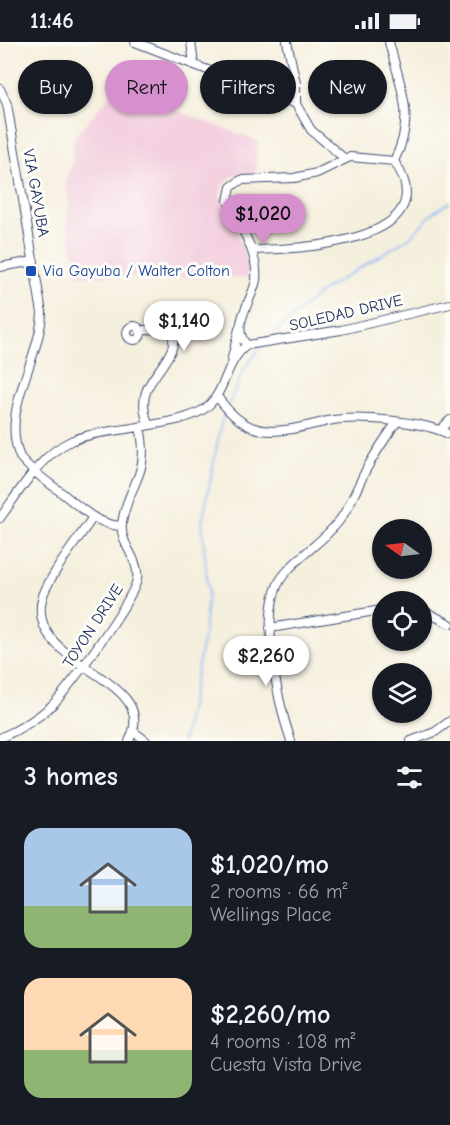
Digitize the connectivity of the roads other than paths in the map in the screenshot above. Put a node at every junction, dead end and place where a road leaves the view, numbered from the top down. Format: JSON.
{"nodes":[{"id":1,"x":135,"y":42,"type":"edge"},
{"id":2,"x":191,"y":42,"type":"edge"},
{"id":3,"x":287,"y":42,"type":"edge"},
{"id":4,"x":388,"y":42,"type":"edge"},
{"id":5,"x":291,"y":60,"type":"edge"},
{"id":6,"x":194,"y":64,"type":"junction"},
{"id":7,"x":200,"y":66,"type":"edge"},
{"id":8,"x":0,"y":89,"type":"edge"},
{"id":9,"x":296,"y":104,"type":"edge"},
{"id":10,"x":345,"y":159,"type":"junction"},
{"id":11,"x":394,"y":161,"type":"junction"},
{"id":12,"x":252,"y":250,"type":"junction"},
{"id":13,"x":34,"y":261,"type":"junction"},
{"id":14,"x":0,"y":267,"type":"edge"},
{"id":15,"x":450,"y":304,"type":"edge"},
{"id":16,"x":240,"y":328,"type":"junction"},
{"id":17,"x":140,"y":331,"type":"dead end"},
{"id":18,"x":247,"y":345,"type":"junction"},
{"id":19,"x":231,"y":361,"type":"junction"},
{"id":20,"x":218,"y":396,"type":"junction"},
{"id":21,"x":450,"y":420,"type":"edge"},
{"id":22,"x":397,"y":422,"type":"junction"},
{"id":23,"x":144,"y":426,"type":"junction"},
{"id":24,"x":440,"y":430,"type":"junction"},
{"id":25,"x":450,"y":435,"type":"edge"},
{"id":26,"x":35,"y":472,"type":"junction"},
{"id":27,"x":93,"y":517,"type":"junction"},
{"id":28,"x":0,"y":518,"type":"edge"},
{"id":29,"x":121,"y":526,"type":"junction"},
{"id":30,"x":372,"y":612,"type":"edge"},
{"id":31,"x":432,"y":615,"type":"edge"},
{"id":32,"x":450,"y":624,"type":"edge"},
{"id":33,"x":270,"y":628,"type":"junction"},
{"id":34,"x":83,"y":666,"type":"junction"},
{"id":35,"x":450,"y":721,"type":"edge"},
{"id":36,"x":132,"y":731,"type":"junction"},
{"id":37,"x":0,"y":738,"type":"edge"},
{"id":38,"x":129,"y":741,"type":"edge"},
{"id":39,"x":146,"y":741,"type":"edge"},
{"id":40,"x":291,"y":741,"type":"edge"},
{"id":41,"x":411,"y":741,"type":"edge"}],
"edges":[{"from":1,"to":6,"type":"street"},
{"from":2,"to":6,"type":"street"},
{"from":3,"to":5,"type":"street"},
{"from":4,"to":11,"type":"street"},
{"from":6,"to":7,"type":"street"},
{"from":8,"to":13,"type":"street","name":"VIA GAYUBA"},
{"from":9,"to":10,"type":"street"},
{"from":10,"to":11,"type":"street"},
{"from":10,"to":12,"type":"street"},
{"from":11,"to":12,"type":"street"},
{"from":12,"to":16,"type":"street"},
{"from":13,"to":14,"type":"street"},
{"from":13,"to":26,"type":"street","name":"VIA GAYUBA"},
{"from":15,"to":18,"type":"street","name":"SOLEDAD DRIVE"},
{"from":16,"to":18,"type":"street"},
{"from":16,"to":19,"type":"street"},
{"from":17,"to":23,"type":"street"},
{"from":18,"to":19,"type":"street"},
{"from":19,"to":20,"type":"street"},
{"from":20,"to":22,"type":"street"},
{"from":20,"to":23,"type":"street"},
{"from":21,"to":24,"type":"street"},
{"from":22,"to":24,"type":"street"},
{"from":22,"to":33,"type":"street"},
{"from":23,"to":26,"type":"street"},
{"from":23,"to":29,"type":"street"},
{"from":24,"to":25,"type":"street"},
{"from":26,"to":27,"type":"street","name":"VIA GAYUBA"},
{"from":26,"to":28,"type":"street"},
{"from":27,"to":29,"type":"street","name":"VIA GAYUBA"},
{"from":27,"to":34,"type":"street"},
{"from":29,"to":34,"type":"street","name":"TOYON DRIVE"},
{"from":30,"to":33,"type":"street"},
{"from":31,"to":32,"type":"street"},
{"from":33,"to":40,"type":"street"},
{"from":34,"to":36,"type":"street"},
{"from":34,"to":37,"type":"street","name":"TOYON DRIVE"},
{"from":35,"to":41,"type":"street"},
{"from":36,"to":38,"type":"street"},
{"from":36,"to":39,"type":"street"}]}
